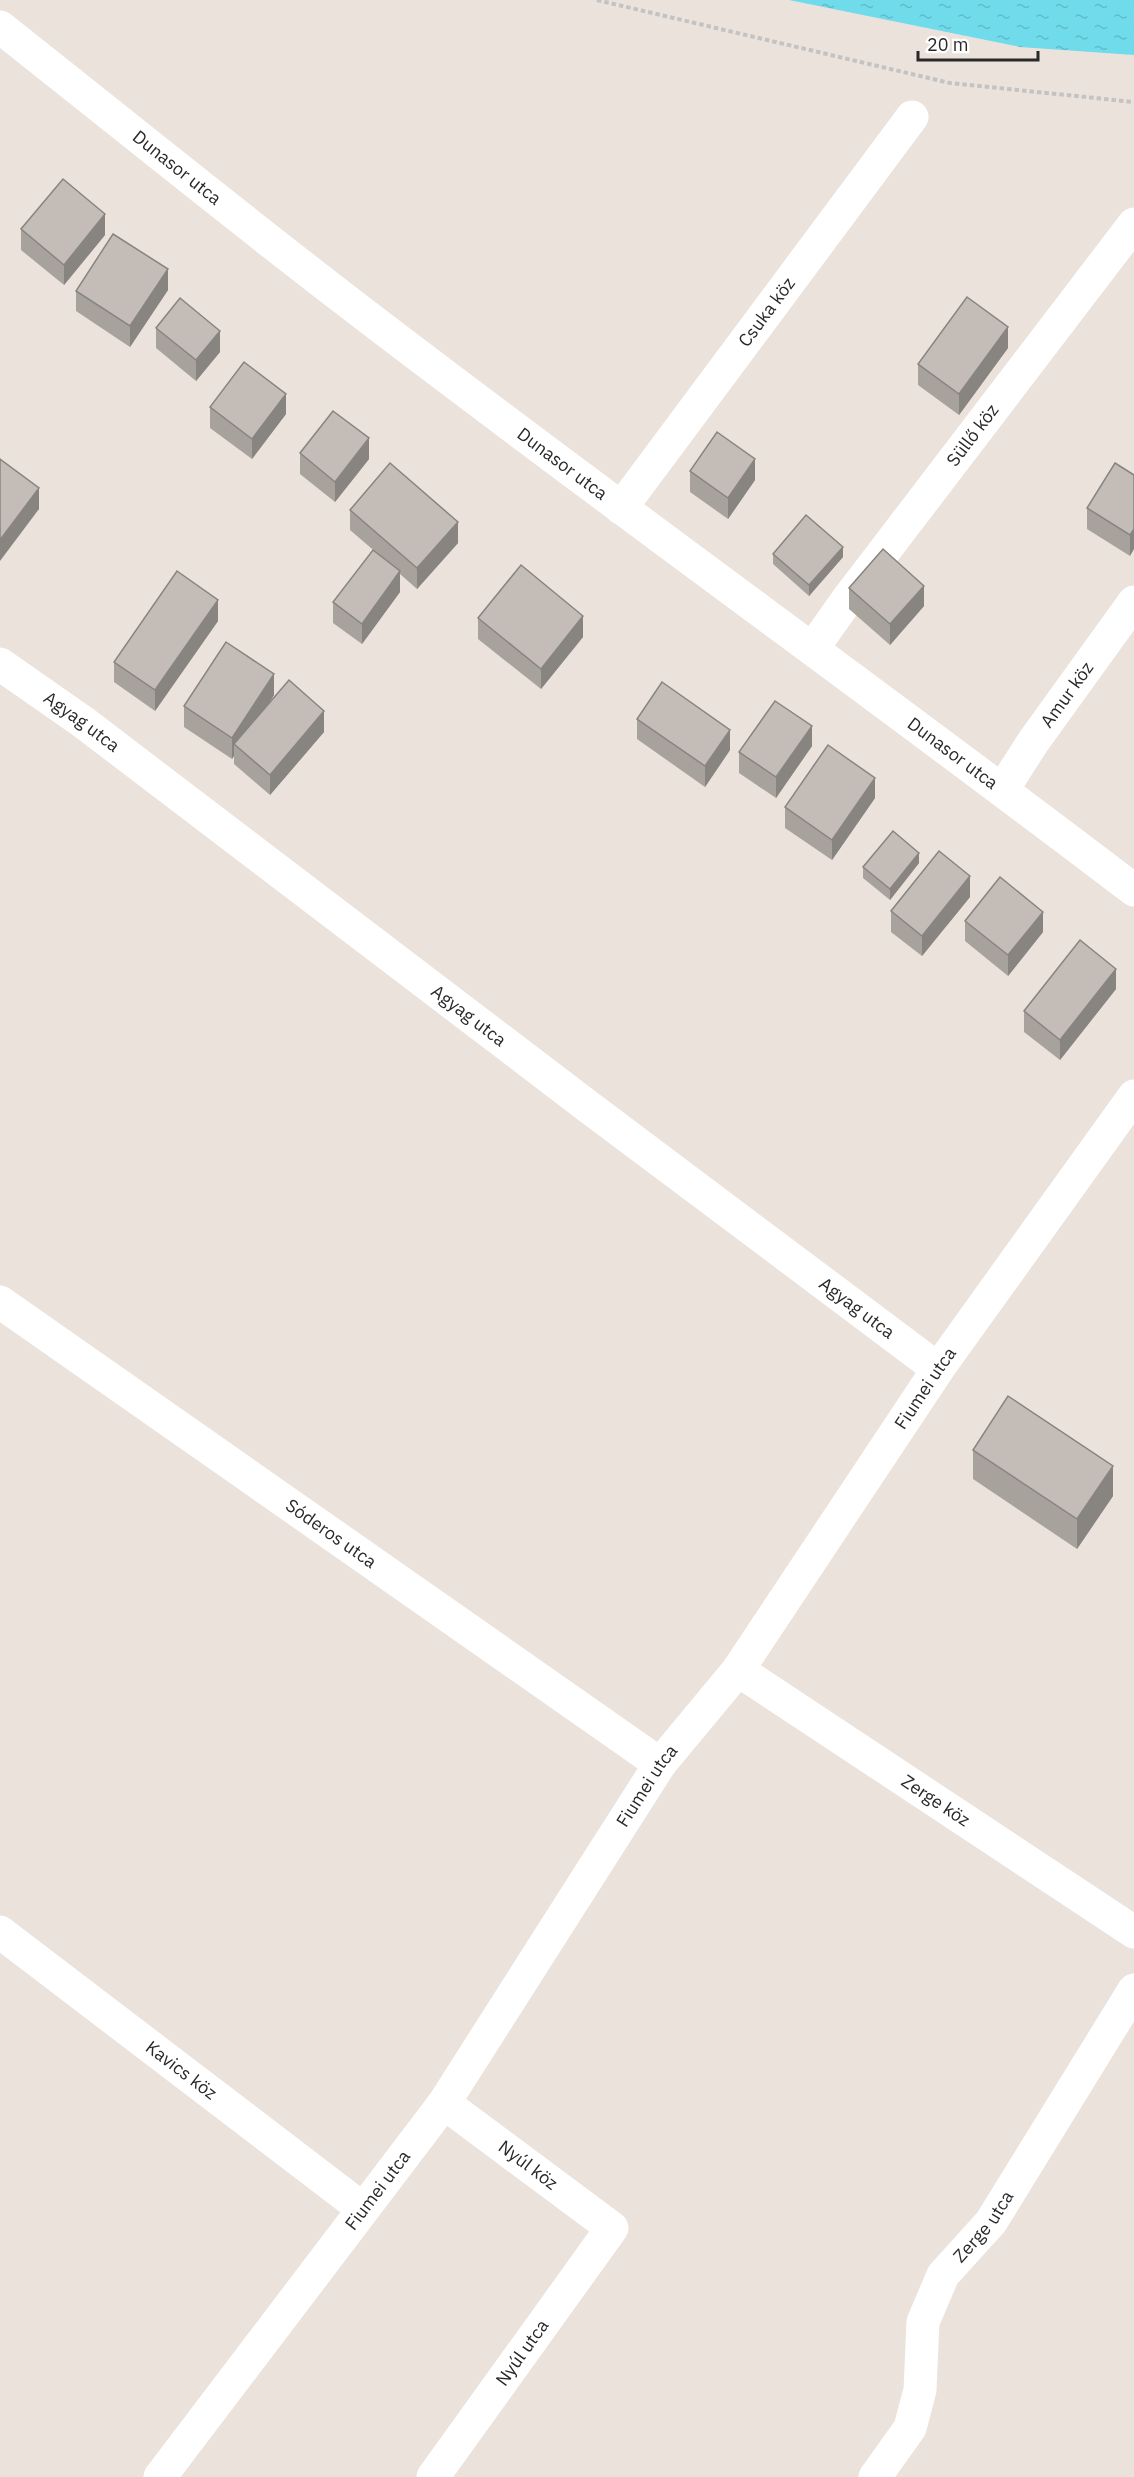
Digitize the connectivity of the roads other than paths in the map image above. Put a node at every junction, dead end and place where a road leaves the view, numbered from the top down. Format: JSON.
{"nodes":[{"id":1,"x":0,"y":27,"type":"edge"},
{"id":2,"x":912,"y":117,"type":"dead end"},
{"id":3,"x":1134,"y":225,"type":"edge"},
{"id":4,"x":621,"y":508,"type":"junction"},
{"id":5,"x":1134,"y":602,"type":"edge"},
{"id":6,"x":813,"y":648,"type":"junction"},
{"id":7,"x":0,"y":664,"type":"edge"},
{"id":8,"x":1003,"y":789,"type":"junction"},
{"id":9,"x":1134,"y":890,"type":"edge"},
{"id":10,"x":1134,"y":1096,"type":"edge"},
{"id":11,"x":0,"y":1302,"type":"edge"},
{"id":12,"x":938,"y":1370,"type":"junction"},
{"id":13,"x":738,"y":1670,"type":"junction"},
{"id":14,"x":660,"y":1764,"type":"junction"},
{"id":15,"x":0,"y":1932,"type":"edge"},
{"id":16,"x":1134,"y":1932,"type":"edge"},
{"id":17,"x":1134,"y":1990,"type":"edge"},
{"id":18,"x":444,"y":2103,"type":"junction"},
{"id":19,"x":363,"y":2209,"type":"junction"},
{"id":20,"x":612,"y":2228,"type":"joint"},
{"id":21,"x":160,"y":2477,"type":"edge"},
{"id":22,"x":433,"y":2477,"type":"edge"},
{"id":23,"x":875,"y":2477,"type":"edge"}],
"edges":[{"from":1,"to":4,"type":"street","name":"Dunasor utca"},
{"from":2,"to":4,"type":"street","name":"Csuka köz"},
{"from":3,"to":6,"type":"street","name":"Süllő köz"},
{"from":4,"to":6,"type":"street","name":"Dunasor utca"},
{"from":5,"to":8,"type":"street","name":"Amur köz"},
{"from":6,"to":8,"type":"street","name":"Dunasor utca"},
{"from":7,"to":12,"type":"street","name":"Agyag utca"},
{"from":8,"to":9,"type":"street","name":"Dunasor utca"},
{"from":10,"to":12,"type":"street","name":"Fiumei utca"},
{"from":11,"to":14,"type":"street","name":"Sóderos utca"},
{"from":12,"to":13,"type":"street","name":"Fiumei utca"},
{"from":13,"to":14,"type":"street","name":"Fiumei utca"},
{"from":13,"to":16,"type":"street","name":"Zerge köz"},
{"from":14,"to":18,"type":"street","name":"Fiumei utca"},
{"from":15,"to":19,"type":"street","name":"Kavics köz"},
{"from":17,"to":23,"type":"street","name":"Zerge utca"},
{"from":18,"to":19,"type":"street","name":"Fiumei utca"},
{"from":18,"to":20,"type":"street","name":"Nyúl köz"},
{"from":19,"to":21,"type":"street","name":"Fiumei utca"},
{"from":20,"to":22,"type":"street","name":"Nyúl utca"}]}
